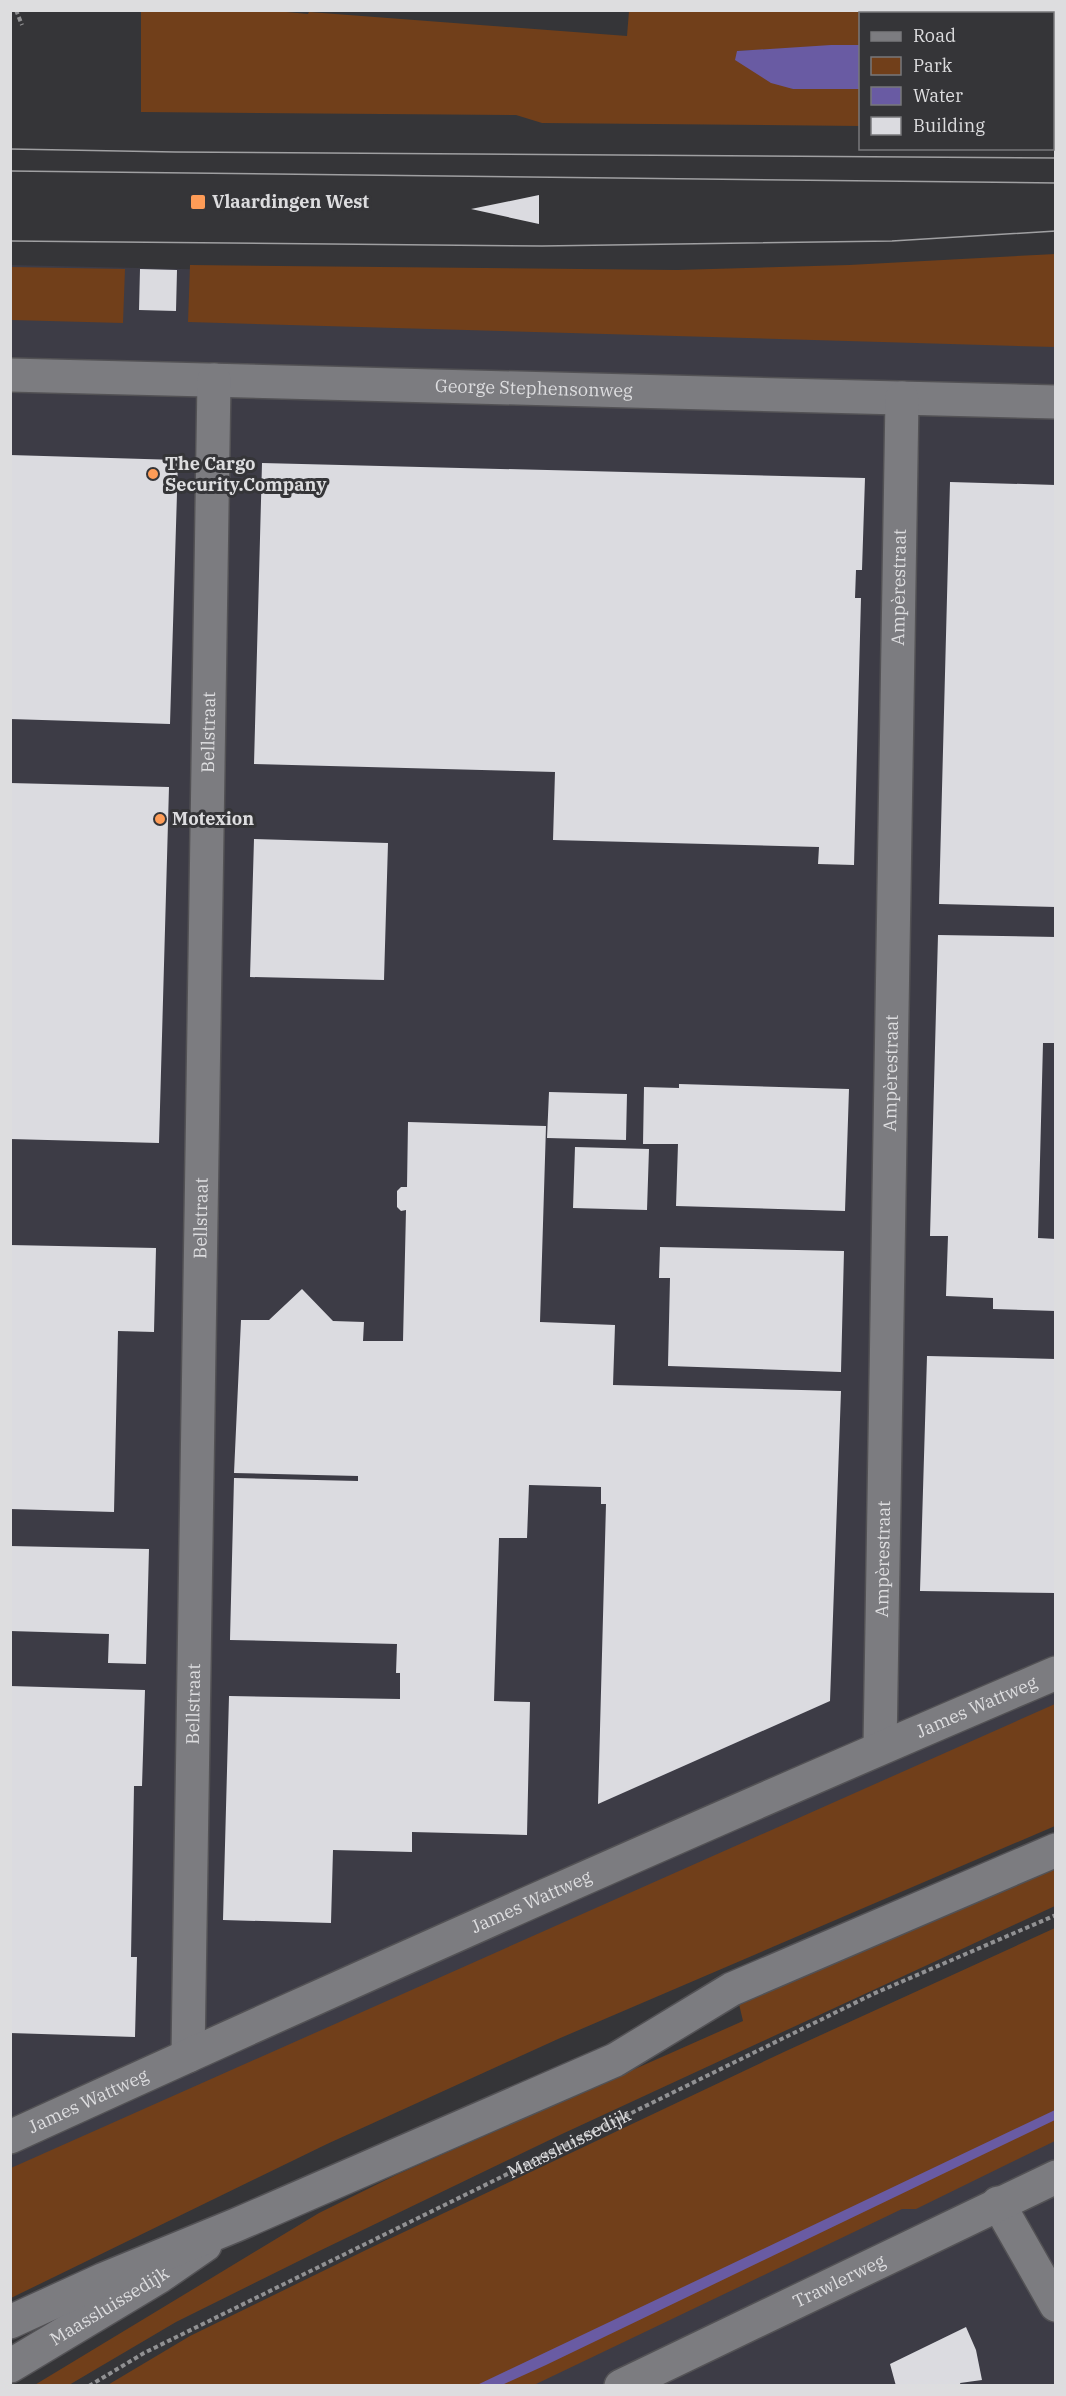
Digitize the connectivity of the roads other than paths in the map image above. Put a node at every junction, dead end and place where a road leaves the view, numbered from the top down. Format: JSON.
{"nodes":[{"id":1,"x":10,"y":375,"type":"edge"},
{"id":2,"x":214,"y":380,"type":"junction"},
{"id":3,"x":902,"y":398,"type":"junction"},
{"id":4,"x":1056,"y":402,"type":"edge"},
{"id":5,"x":1056,"y":1673,"type":"edge"},
{"id":6,"x":880,"y":1748,"type":"junction"},
{"id":7,"x":1056,"y":1850,"type":"edge"},
{"id":8,"x":188,"y":2056,"type":"junction"},
{"id":9,"x":10,"y":2137,"type":"edge"},
{"id":10,"x":1056,"y":2177,"type":"edge"},
{"id":11,"x":998,"y":2203,"type":"junction"},
{"id":12,"x":236,"y":2225,"type":"junction"},
{"id":13,"x":1056,"y":2306,"type":"edge"},
{"id":14,"x":10,"y":2322,"type":"edge"},
{"id":15,"x":10,"y":2366,"type":"edge"},
{"id":16,"x":621,"y":2385,"type":"edge"}],
"edges":[{"from":1,"to":2,"type":"street","name":"George Stephensonweg"},
{"from":2,"to":3,"type":"street","name":"George Stephensonweg"},
{"from":2,"to":8,"type":"street","name":"Bellstraat"},
{"from":3,"to":4,"type":"street","name":"George Stephensonweg"},
{"from":3,"to":6,"type":"street","name":"Ampèrestraat"},
{"from":5,"to":6,"type":"street","name":"James Wattweg"},
{"from":6,"to":8,"type":"street","name":"James Wattweg"},
{"from":7,"to":12,"type":"street","name":"Maassluissedijk"},
{"from":8,"to":9,"type":"street","name":"James Wattweg"},
{"from":10,"to":11,"type":"street","name":"Trawlerweg"},
{"from":11,"to":13,"type":"street"},
{"from":11,"to":16,"type":"street","name":"Trawlerweg"},
{"from":12,"to":14,"type":"street","name":"Maassluissedijk"},
{"from":12,"to":15,"type":"street","name":"Maassluissedijk"}]}
